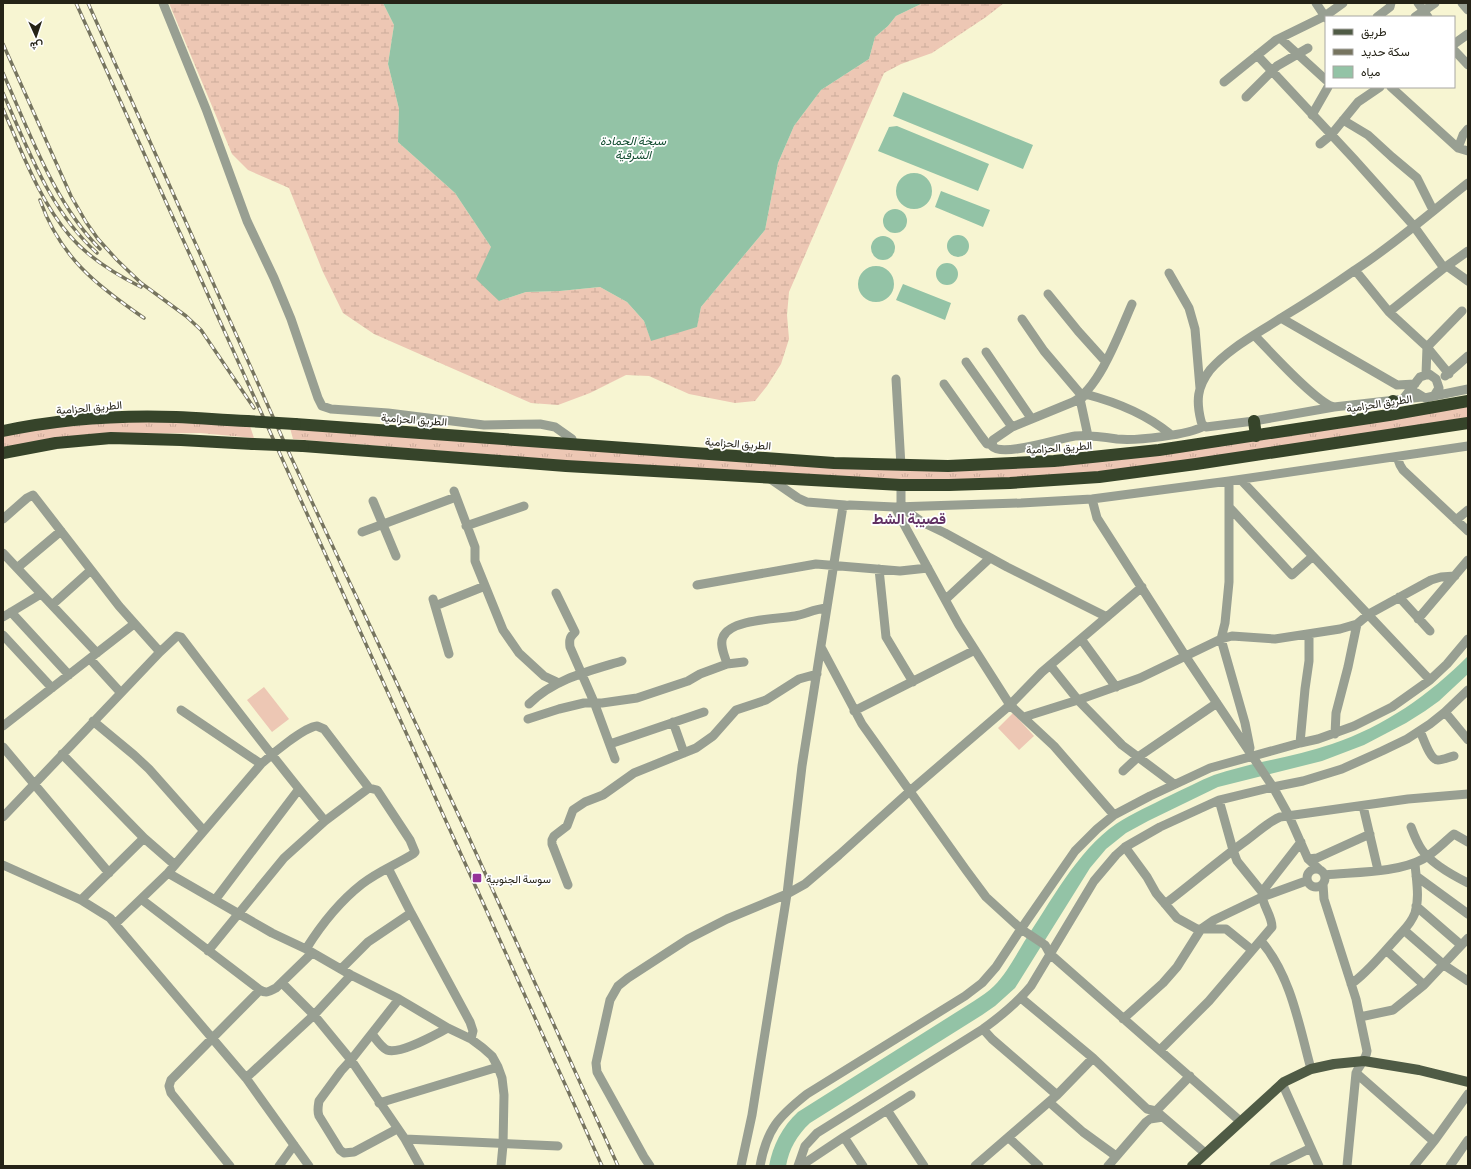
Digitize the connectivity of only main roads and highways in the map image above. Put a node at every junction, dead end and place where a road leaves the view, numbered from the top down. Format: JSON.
{"nodes":[{"id":1,"x":1398,"y":400,"type":"road end"},
{"id":2,"x":1468,"y":402,"type":"edge"},
{"id":3,"x":1389,"y":415,"type":"junction"},
{"id":4,"x":1254,"y":421,"type":"road end"},
{"id":5,"x":1468,"y":423,"type":"edge"},
{"id":6,"x":3,"y":431,"type":"edge"},
{"id":7,"x":1256,"y":436,"type":"junction"},
{"id":8,"x":3,"y":453,"type":"edge"},
{"id":9,"x":1468,"y":1082,"type":"edge"},
{"id":10,"x":1192,"y":1166,"type":"edge"}],
"edges":[{"from":1,"to":3,"type":"highway"},
{"from":2,"to":3,"type":"highway","name":"الطريق الحزامية"},
{"from":3,"to":7,"type":"highway","name":"الطريق الحزامية"},
{"from":4,"to":7,"type":"highway"},
{"from":5,"to":8,"type":"highway","bridge":true},
{"from":6,"to":7,"type":"highway","name":"الطريق الحزامية","bridge":true},
{"from":9,"to":10,"type":"main road"}]}
